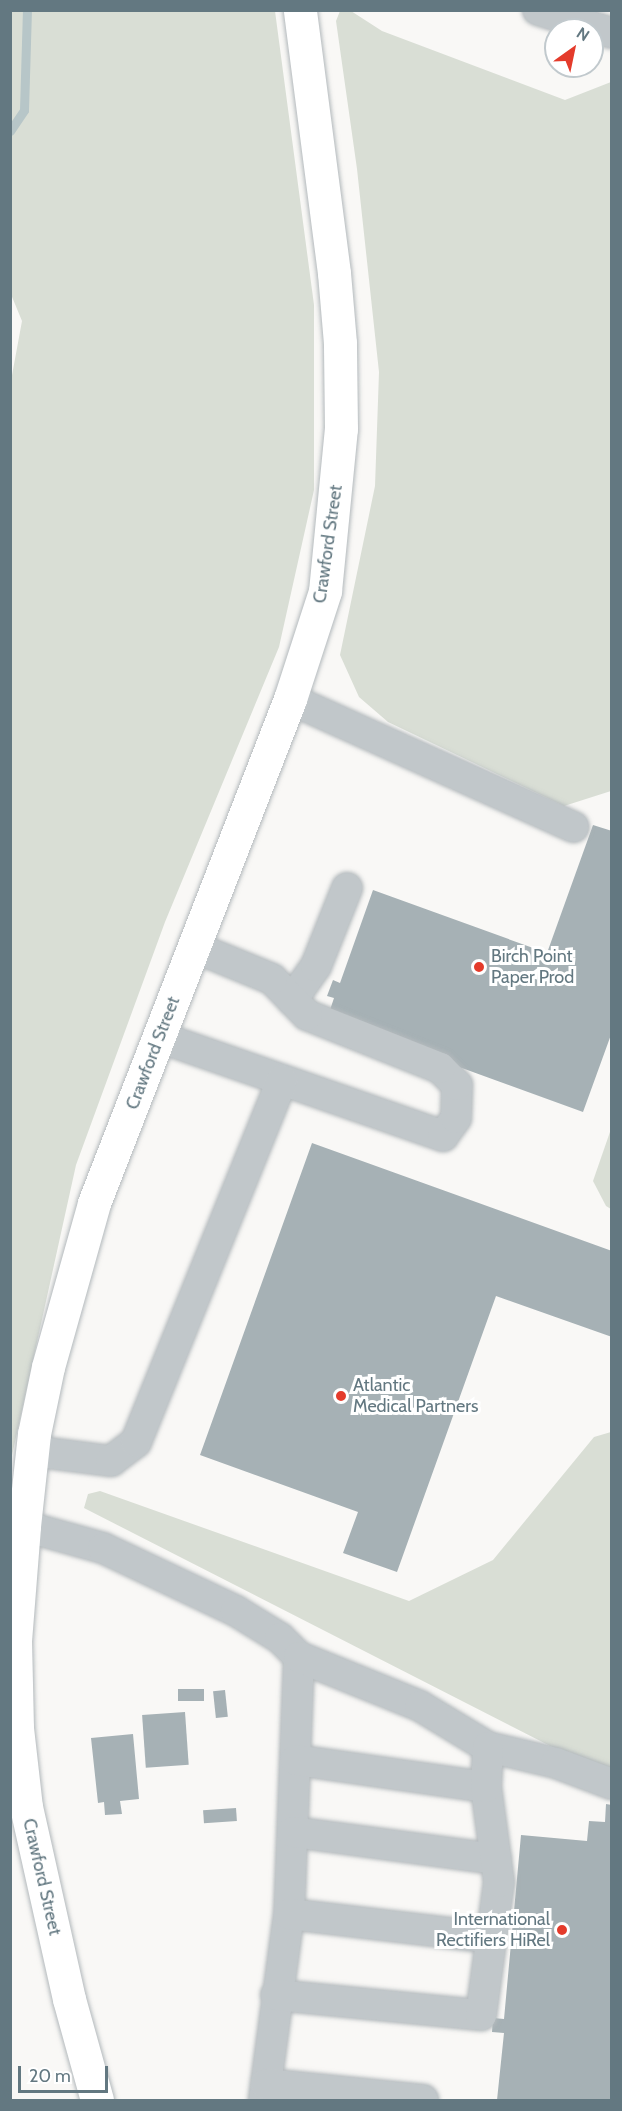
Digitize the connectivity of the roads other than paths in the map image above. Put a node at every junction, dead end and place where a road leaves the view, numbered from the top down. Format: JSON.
{"nodes":[{"id":1,"x":300,"y":10,"type":"edge"},
{"id":2,"x":538,"y":10,"type":"edge"},
{"id":3,"x":612,"y":33,"type":"edge"},
{"id":4,"x":290,"y":699,"type":"junction"},
{"id":5,"x":573,"y":827,"type":"dead end"},
{"id":6,"x":347,"y":888,"type":"dead end"},
{"id":7,"x":194,"y":947,"type":"junction"},
{"id":8,"x":292,"y":1000,"type":"junction"},
{"id":9,"x":159,"y":1037,"type":"junction"},
{"id":10,"x":282,"y":1080,"type":"junction"},
{"id":11,"x":32,"y":1451,"type":"junction"},
{"id":12,"x":24,"y":1526,"type":"junction"},
{"id":13,"x":299,"y":1658,"type":"junction"},
{"id":14,"x":488,"y":1747,"type":"junction"},
{"id":15,"x":296,"y":1760,"type":"junction"},
{"id":16,"x":612,"y":1784,"type":"edge"},
{"id":17,"x":486,"y":1787,"type":"junction"},
{"id":18,"x":293,"y":1832,"type":"junction"},
{"id":19,"x":496,"y":1859,"type":"junction"},
{"id":20,"x":289,"y":1914,"type":"junction"},
{"id":21,"x":492,"y":1938,"type":"junction"},
{"id":22,"x":276,"y":1995,"type":"junction"},
{"id":23,"x":265,"y":2092,"type":"edge"},
{"id":24,"x":98,"y":2100,"type":"edge"},
{"id":25,"x":423,"y":2100,"type":"edge"}],
"edges":[{"from":1,"to":4,"type":"main road","name":"Crawford Street"},
{"from":2,"to":3,"type":"lane"},
{"from":4,"to":5,"type":"lane"},
{"from":4,"to":7,"type":"main road","name":"Crawford Street"},
{"from":6,"to":8,"type":"lane"},
{"from":7,"to":8,"type":"lane"},
{"from":7,"to":9,"type":"main road","name":"Crawford Street"},
{"from":8,"to":10,"type":"lane"},
{"from":9,"to":10,"type":"lane"},
{"from":9,"to":11,"type":"main road","name":"Crawford Street"},
{"from":10,"to":11,"type":"lane"},
{"from":11,"to":12,"type":"main road","name":"Crawford Street"},
{"from":12,"to":13,"type":"lane"},
{"from":12,"to":24,"type":"main road","name":"Crawford Street"},
{"from":13,"to":14,"type":"lane"},
{"from":13,"to":15,"type":"lane"},
{"from":14,"to":16,"type":"lane"},
{"from":14,"to":17,"type":"lane"},
{"from":15,"to":17,"type":"lane"},
{"from":15,"to":18,"type":"lane"},
{"from":17,"to":19,"type":"lane"},
{"from":18,"to":19,"type":"lane"},
{"from":18,"to":20,"type":"lane"},
{"from":19,"to":21,"type":"lane"},
{"from":20,"to":21,"type":"lane"},
{"from":20,"to":22,"type":"lane"},
{"from":21,"to":22,"type":"lane"},
{"from":22,"to":23,"type":"lane"},
{"from":23,"to":25,"type":"lane"}]}
